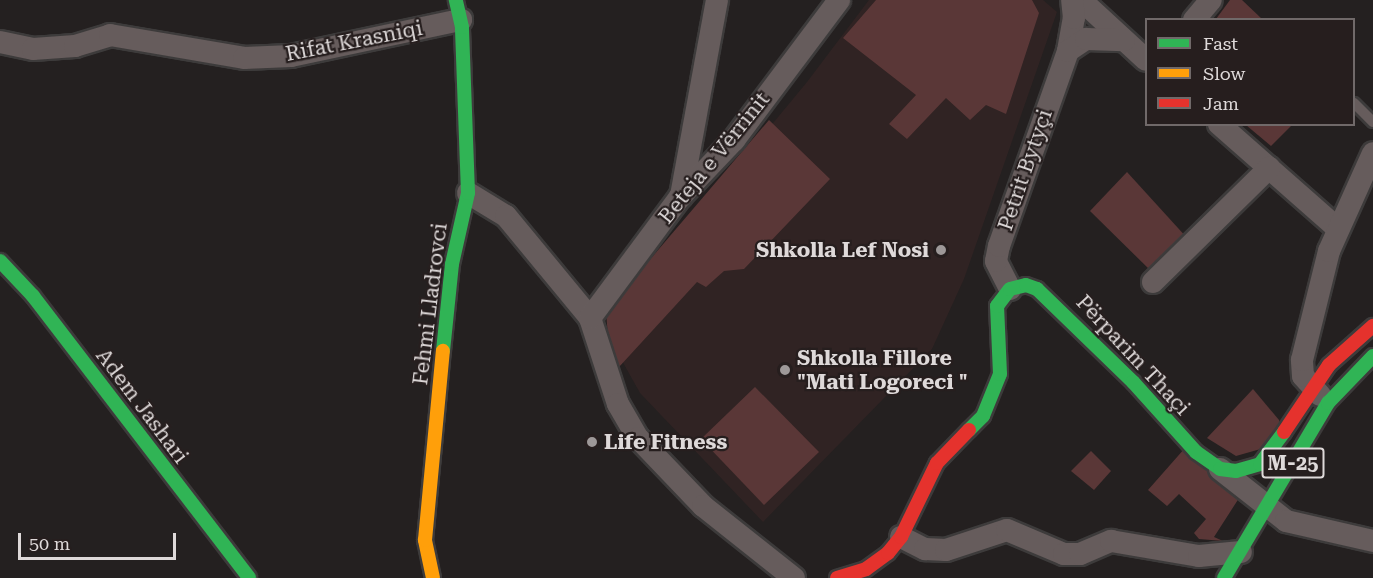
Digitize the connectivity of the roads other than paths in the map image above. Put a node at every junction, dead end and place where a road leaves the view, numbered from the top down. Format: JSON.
{"nodes":[{"id":1,"x":717,"y":0,"type":"edge"},
{"id":2,"x":839,"y":0,"type":"edge"},
{"id":3,"x":1072,"y":0,"type":"edge"},
{"id":4,"x":1211,"y":0,"type":"edge"},
{"id":5,"x":1089,"y":7,"type":"edge"},
{"id":6,"x":458,"y":10,"type":"edge"},
{"id":7,"x":1196,"y":18,"type":"edge"},
{"id":8,"x":1124,"y":40,"type":"junction"},
{"id":9,"x":0,"y":42,"type":"edge"},
{"id":10,"x":1068,"y":51,"type":"junction"},
{"id":11,"x":1145,"y":59,"type":"edge"},
{"id":12,"x":1355,"y":105,"type":"edge"},
{"id":13,"x":1373,"y":122,"type":"edge"},
{"id":14,"x":1222,"y":126,"type":"edge"},
{"id":15,"x":1373,"y":153,"type":"edge"},
{"id":16,"x":1269,"y":168,"type":"junction"},
{"id":17,"x":468,"y":193,"type":"junction"},
{"id":18,"x":680,"y":197,"type":"junction"},
{"id":19,"x":1337,"y":228,"type":"junction"},
{"id":20,"x":0,"y":261,"type":"edge"},
{"id":21,"x":1153,"y":282,"type":"dead end"},
{"id":22,"x":1010,"y":289,"type":"junction"},
{"id":23,"x":590,"y":318,"type":"junction"},
{"id":24,"x":1373,"y":326,"type":"edge"},
{"id":25,"x":1373,"y":356,"type":"edge"},
{"id":26,"x":1311,"y":387,"type":"junction"},
{"id":27,"x":1328,"y":403,"type":"junction"},
{"id":28,"x":1220,"y":468,"type":"junction"},
{"id":29,"x":1267,"y":510,"type":"junction"},
{"id":30,"x":901,"y":537,"type":"junction"},
{"id":31,"x":1373,"y":542,"type":"edge"},
{"id":32,"x":1241,"y":552,"type":"junction"},
{"id":33,"x":249,"y":578,"type":"edge"},
{"id":34,"x":434,"y":578,"type":"edge"},
{"id":35,"x":794,"y":578,"type":"edge"},
{"id":36,"x":837,"y":578,"type":"edge"},
{"id":37,"x":1224,"y":578,"type":"edge"}],
"edges":[{"from":1,"to":18,"type":"street"},
{"from":2,"to":18,"type":"street","name":"Beteja e Vërrinit"},
{"from":3,"to":10,"type":"street","name":"Petrit Bytyçi"},
{"from":4,"to":7,"type":"street"},
{"from":5,"to":8,"type":"street"},
{"from":6,"to":9,"type":"street","name":"Rifat Krasniqi"},
{"from":6,"to":17,"type":"street","name":"Fehmi Lladrovci"},
{"from":8,"to":10,"type":"street"},
{"from":8,"to":11,"type":"street"},
{"from":10,"to":22,"type":"street","name":"Petrit Bytyçi"},
{"from":12,"to":13,"type":"lane"},
{"from":14,"to":16,"type":"street"},
{"from":15,"to":19,"type":"street"},
{"from":16,"to":19,"type":"street"},
{"from":16,"to":21,"type":"street"},
{"from":17,"to":23,"type":"street"},
{"from":17,"to":34,"type":"street","name":"Fehmi Lladrovci"},
{"from":18,"to":23,"type":"street","name":"Beteja e Vërrinit"},
{"from":19,"to":26,"type":"street"},
{"from":20,"to":33,"type":"street","name":"Adem Jashari"},
{"from":22,"to":28,"type":"street","name":"Përparim Thaçi"},
{"from":22,"to":30,"type":"street"},
{"from":23,"to":35,"type":"street"},
{"from":24,"to":26,"type":"street"},
{"from":25,"to":27,"type":"street","number":"M-25"},
{"from":26,"to":27,"type":"street"},
{"from":26,"to":28,"type":"street"},
{"from":27,"to":29,"type":"street","number":"M-25"},
{"from":28,"to":29,"type":"street"},
{"from":29,"to":31,"type":"street"},
{"from":29,"to":32,"type":"street","number":"M-25"},
{"from":30,"to":32,"type":"street"},
{"from":30,"to":36,"type":"street"},
{"from":32,"to":37,"type":"street","number":"M-25"}]}
